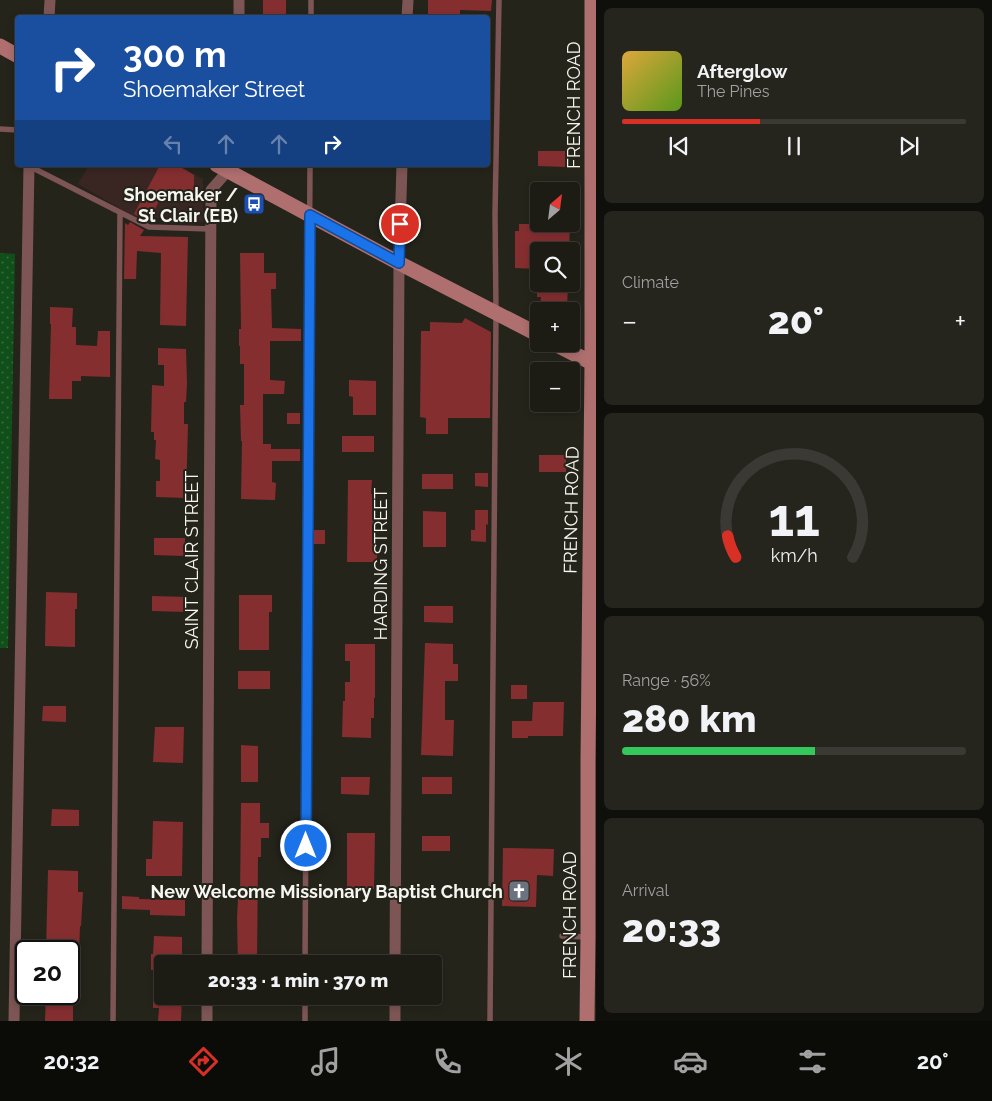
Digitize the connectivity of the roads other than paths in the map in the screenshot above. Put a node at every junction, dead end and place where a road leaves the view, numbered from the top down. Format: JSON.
{"nodes":[{"id":1,"x":50,"y":0,"type":"edge"},
{"id":2,"x":239,"y":0,"type":"edge"},
{"id":3,"x":312,"y":0,"type":"edge"},
{"id":4,"x":408,"y":0,"type":"edge"},
{"id":5,"x":499,"y":0,"type":"edge"},
{"id":6,"x":592,"y":0,"type":"edge"},
{"id":7,"x":49,"y":15,"type":"edge"},
{"id":8,"x":239,"y":15,"type":"edge"},
{"id":9,"x":311,"y":15,"type":"edge"},
{"id":10,"x":407,"y":15,"type":"edge"},
{"id":11,"x":0,"y":46,"type":"edge"},
{"id":12,"x":15,"y":54,"type":"edge"},
{"id":13,"x":0,"y":129,"type":"edge"},
{"id":14,"x":15,"y":130,"type":"edge"},
{"id":15,"x":29,"y":167,"type":"edge"},
{"id":16,"x":31,"y":167,"type":"edge"},
{"id":17,"x":225,"y":167,"type":"edge"},
{"id":18,"x":310,"y":167,"type":"edge"},
{"id":19,"x":402,"y":167,"type":"edge"},
{"id":20,"x":120,"y":213,"type":"junction"},
{"id":21,"x":310,"y":215,"type":"junction"},
{"id":22,"x":210,"y":229,"type":"junction"},
{"id":23,"x":399,"y":263,"type":"junction"},
{"id":24,"x":496,"y":313,"type":"junction"},
{"id":25,"x":530,"y":330,"type":"edge"},
{"id":26,"x":571,"y":352,"type":"edge"},
{"id":27,"x":594,"y":364,"type":"edge"},
{"id":28,"x":592,"y":762,"type":"edge"},
{"id":29,"x":562,"y":936,"type":"dead end"},
{"id":30,"x":588,"y":937,"type":"junction"},
{"id":31,"x":207,"y":955,"type":"edge"},
{"id":32,"x":305,"y":955,"type":"edge"},
{"id":33,"x":395,"y":955,"type":"edge"},
{"id":34,"x":207,"y":1005,"type":"edge"},
{"id":35,"x":305,"y":1005,"type":"edge"},
{"id":36,"x":395,"y":1005,"type":"edge"},
{"id":37,"x":14,"y":1021,"type":"edge"},
{"id":38,"x":113,"y":1021,"type":"edge"},
{"id":39,"x":207,"y":1021,"type":"edge"},
{"id":40,"x":305,"y":1021,"type":"edge"},
{"id":41,"x":395,"y":1021,"type":"edge"},
{"id":42,"x":490,"y":1021,"type":"edge"},
{"id":43,"x":587,"y":1021,"type":"edge"}],
"edges":[{"from":1,"to":7,"type":"street"},
{"from":2,"to":8,"type":"street"},
{"from":3,"to":9,"type":"lane"},
{"from":4,"to":10,"type":"street"},
{"from":5,"to":24,"type":"lane"},
{"from":6,"to":27,"type":"street","name":"FRENCH ROAD"},
{"from":11,"to":12,"type":"street"},
{"from":13,"to":14,"type":"lane"},
{"from":15,"to":37,"type":"street"},
{"from":16,"to":20,"type":"lane"},
{"from":17,"to":21,"type":"street"},
{"from":17,"to":22,"type":"street","name":"SAINT CLAIR STREET"},
{"from":18,"to":21,"type":"lane"},
{"from":19,"to":23,"type":"street","name":"HARDING STREET"},
{"from":20,"to":22,"type":"lane"},
{"from":20,"to":38,"type":"lane"},
{"from":21,"to":23,"type":"street"},
{"from":21,"to":32,"type":"lane"},
{"from":22,"to":31,"type":"street","name":"SAINT CLAIR STREET"},
{"from":23,"to":24,"type":"street"},
{"from":23,"to":33,"type":"street","name":"HARDING STREET"},
{"from":24,"to":25,"type":"street"},
{"from":24,"to":42,"type":"lane"},
{"from":26,"to":27,"type":"street"},
{"from":27,"to":28,"type":"street","name":"FRENCH ROAD"},
{"from":28,"to":30,"type":"street","name":"FRENCH ROAD"},
{"from":29,"to":30,"type":"lane"},
{"from":30,"to":43,"type":"street","name":"FRENCH ROAD"},
{"from":34,"to":39,"type":"street"},
{"from":35,"to":40,"type":"lane"},
{"from":36,"to":41,"type":"street"}]}
